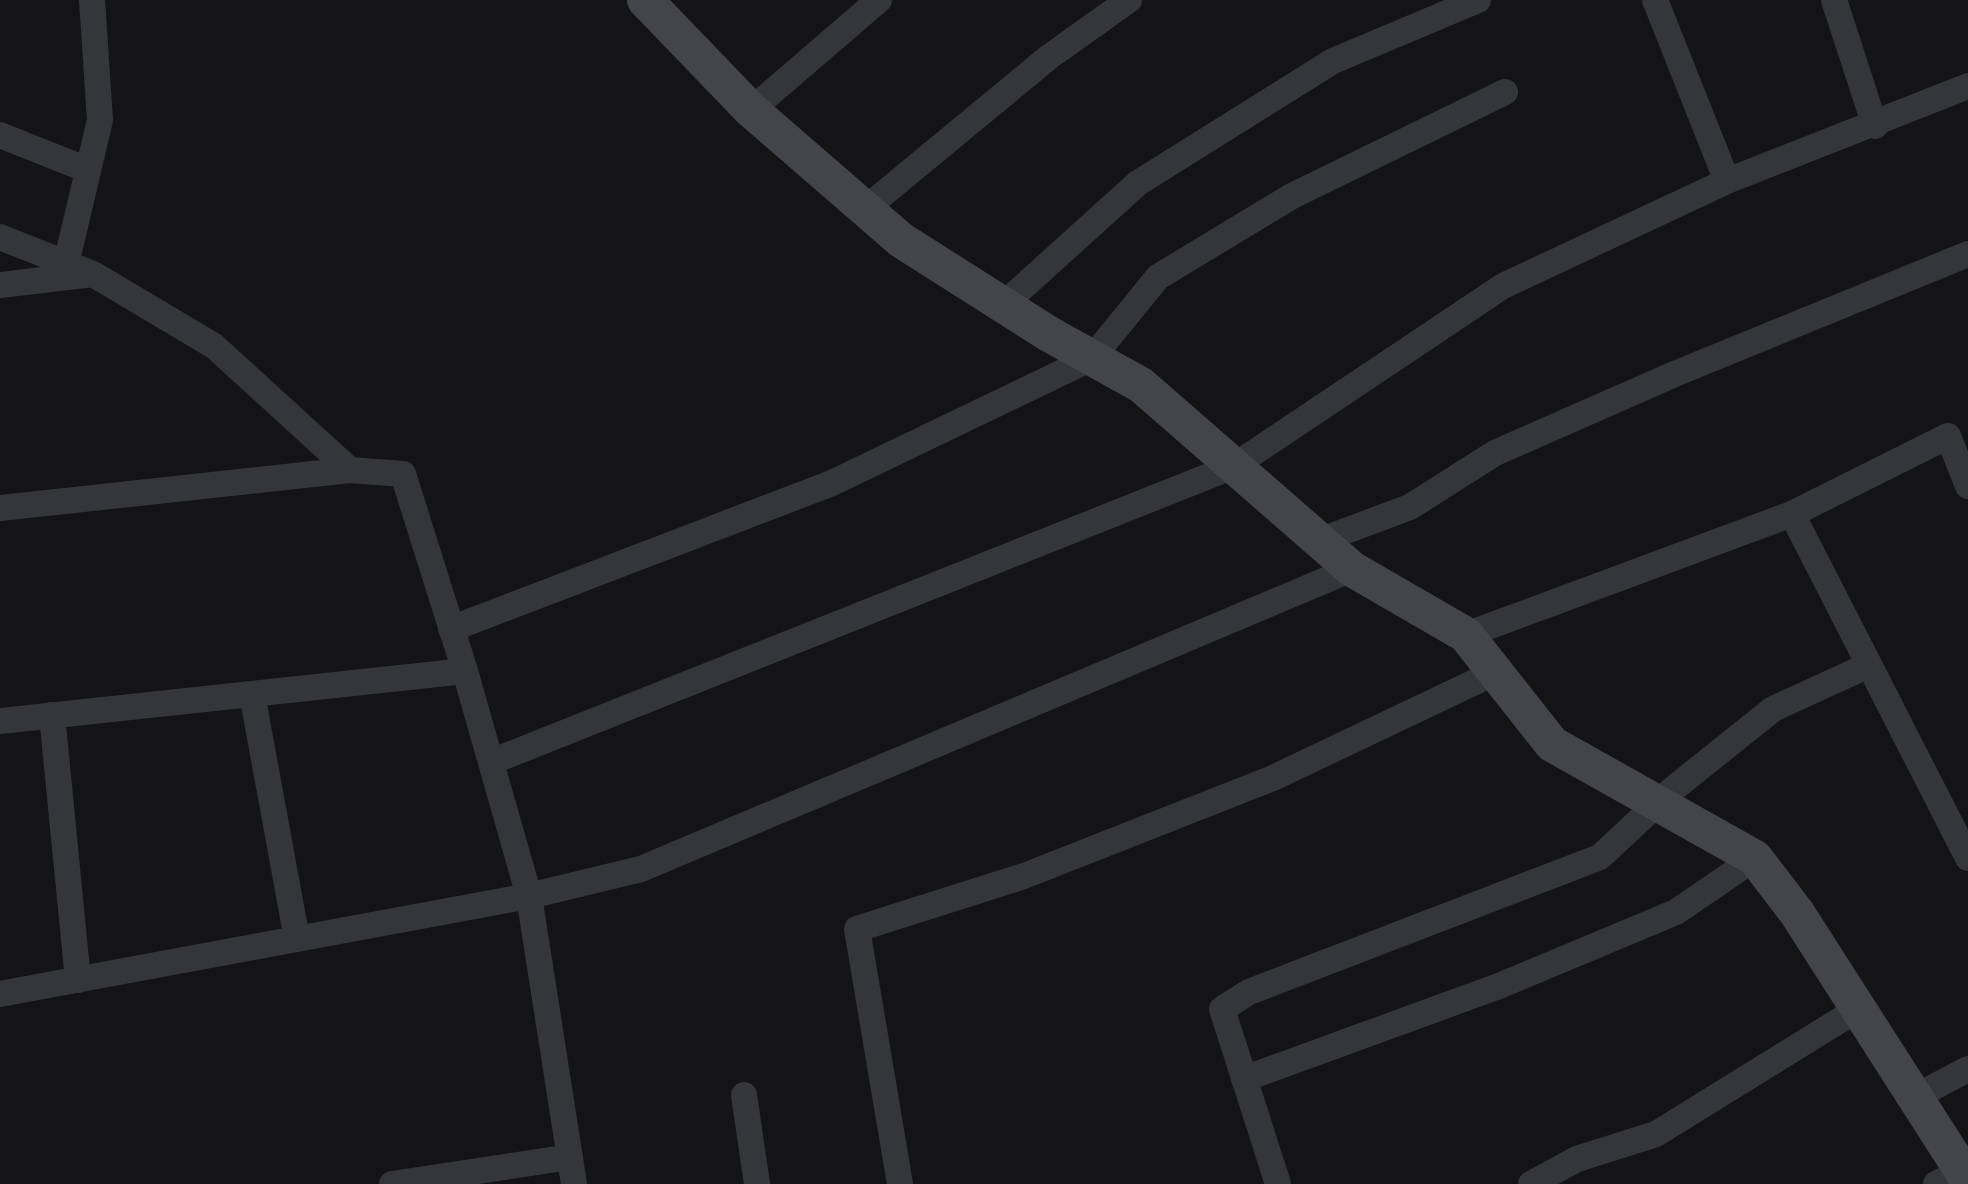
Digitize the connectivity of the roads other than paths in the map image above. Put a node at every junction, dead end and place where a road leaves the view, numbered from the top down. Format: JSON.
{"nodes":[{"id":1,"x":92,"y":0,"type":"edge"},
{"id":2,"x":645,"y":0,"type":"edge"},
{"id":3,"x":879,"y":0,"type":"edge"},
{"id":4,"x":1129,"y":0,"type":"edge"},
{"id":5,"x":1478,"y":0,"type":"edge"},
{"id":6,"x":1655,"y":0,"type":"edge"},
{"id":7,"x":1834,"y":0,"type":"edge"},
{"id":8,"x":1968,"y":86,"type":"edge"},
{"id":9,"x":1505,"y":92,"type":"dead end"},
{"id":10,"x":751,"y":110,"type":"junction"},
{"id":11,"x":1875,"y":126,"type":"junction"},
{"id":12,"x":0,"y":135,"type":"edge"},
{"id":13,"x":88,"y":170,"type":"junction"},
{"id":14,"x":1727,"y":181,"type":"junction"},
{"id":15,"x":865,"y":209,"type":"junction"},
{"id":16,"x":0,"y":237,"type":"edge"},
{"id":17,"x":1968,"y":254,"type":"edge"},
{"id":18,"x":66,"y":264,"type":"junction"},
{"id":19,"x":93,"y":274,"type":"junction"},
{"id":20,"x":0,"y":285,"type":"edge"},
{"id":21,"x":1003,"y":305,"type":"junction"},
{"id":22,"x":1092,"y":358,"type":"junction"},
{"id":23,"x":1234,"y":466,"type":"junction"},
{"id":24,"x":350,"y":470,"type":"junction"},
{"id":25,"x":1968,"y":486,"type":"edge"},
{"id":26,"x":0,"y":508,"type":"edge"},
{"id":27,"x":1792,"y":514,"type":"junction"},
{"id":28,"x":1319,"y":541,"type":"junction"},
{"id":29,"x":1352,"y":569,"type":"junction"},
{"id":30,"x":451,"y":629,"type":"junction"},
{"id":31,"x":1466,"y":635,"type":"junction"},
{"id":32,"x":1489,"y":664,"type":"junction"},
{"id":33,"x":1869,"y":665,"type":"junction"},
{"id":34,"x":465,"y":671,"type":"junction"},
{"id":35,"x":252,"y":694,"type":"junction"},
{"id":36,"x":52,"y":715,"type":"junction"},
{"id":37,"x":0,"y":721,"type":"edge"},
{"id":38,"x":491,"y":762,"type":"junction"},
{"id":39,"x":1659,"y":804,"type":"junction"},
{"id":40,"x":1755,"y":858,"type":"junction"},
{"id":41,"x":1968,"y":858,"type":"edge"},
{"id":42,"x":529,"y":896,"type":"junction"},
{"id":43,"x":297,"y":939,"type":"junction"},
{"id":44,"x":78,"y":980,"type":"junction"},
{"id":45,"x":0,"y":994,"type":"edge"},
{"id":46,"x":1858,"y":1009,"type":"junction"},
{"id":47,"x":1968,"y":1069,"type":"edge"},
{"id":48,"x":1244,"y":1079,"type":"junction"},
{"id":49,"x":744,"y":1095,"type":"dead end"},
{"id":50,"x":1913,"y":1098,"type":"junction"},
{"id":51,"x":570,"y":1157,"type":"junction"},
{"id":52,"x":1955,"y":1178,"type":"edge"},
{"id":53,"x":392,"y":1184,"type":"edge"},
{"id":54,"x":574,"y":1184,"type":"edge"},
{"id":55,"x":757,"y":1184,"type":"edge"},
{"id":56,"x":900,"y":1184,"type":"edge"},
{"id":57,"x":1278,"y":1184,"type":"edge"},
{"id":58,"x":1531,"y":1184,"type":"edge"}],
"edges":[{"from":1,"to":13,"type":"street"},
{"from":2,"to":10,"type":"street"},
{"from":3,"to":10,"type":"street"},
{"from":4,"to":15,"type":"street"},
{"from":5,"to":21,"type":"street"},
{"from":6,"to":14,"type":"street"},
{"from":7,"to":11,"type":"street"},
{"from":8,"to":11,"type":"street"},
{"from":9,"to":22,"type":"street"},
{"from":10,"to":15,"type":"street"},
{"from":11,"to":14,"type":"street"},
{"from":12,"to":13,"type":"street"},
{"from":13,"to":18,"type":"street"},
{"from":14,"to":23,"type":"street"},
{"from":15,"to":21,"type":"street"},
{"from":16,"to":18,"type":"street"},
{"from":17,"to":28,"type":"street"},
{"from":18,"to":19,"type":"street"},
{"from":19,"to":20,"type":"street"},
{"from":19,"to":24,"type":"street"},
{"from":21,"to":22,"type":"street"},
{"from":22,"to":23,"type":"street"},
{"from":22,"to":30,"type":"street"},
{"from":23,"to":28,"type":"street"},
{"from":23,"to":38,"type":"street"},
{"from":24,"to":26,"type":"street"},
{"from":24,"to":30,"type":"street"},
{"from":25,"to":27,"type":"street"},
{"from":27,"to":31,"type":"street"},
{"from":27,"to":33,"type":"street"},
{"from":28,"to":29,"type":"street"},
{"from":29,"to":31,"type":"street"},
{"from":29,"to":42,"type":"street"},
{"from":30,"to":34,"type":"street"},
{"from":31,"to":32,"type":"street"},
{"from":32,"to":39,"type":"street"},
{"from":32,"to":56,"type":"street"},
{"from":33,"to":39,"type":"street"},
{"from":33,"to":41,"type":"street"},
{"from":34,"to":35,"type":"street"},
{"from":34,"to":38,"type":"street"},
{"from":35,"to":36,"type":"street"},
{"from":35,"to":43,"type":"street"},
{"from":36,"to":37,"type":"street"},
{"from":36,"to":44,"type":"street"},
{"from":38,"to":42,"type":"street"},
{"from":39,"to":40,"type":"street"},
{"from":39,"to":48,"type":"street"},
{"from":40,"to":46,"type":"street"},
{"from":40,"to":48,"type":"street"},
{"from":42,"to":43,"type":"street"},
{"from":42,"to":51,"type":"street"},
{"from":43,"to":44,"type":"street"},
{"from":44,"to":45,"type":"street"},
{"from":46,"to":50,"type":"street"},
{"from":46,"to":58,"type":"street"},
{"from":47,"to":50,"type":"street"},
{"from":48,"to":57,"type":"street"},
{"from":49,"to":55,"type":"street"},
{"from":50,"to":52,"type":"street"},
{"from":51,"to":53,"type":"street"},
{"from":51,"to":54,"type":"street"}]}
